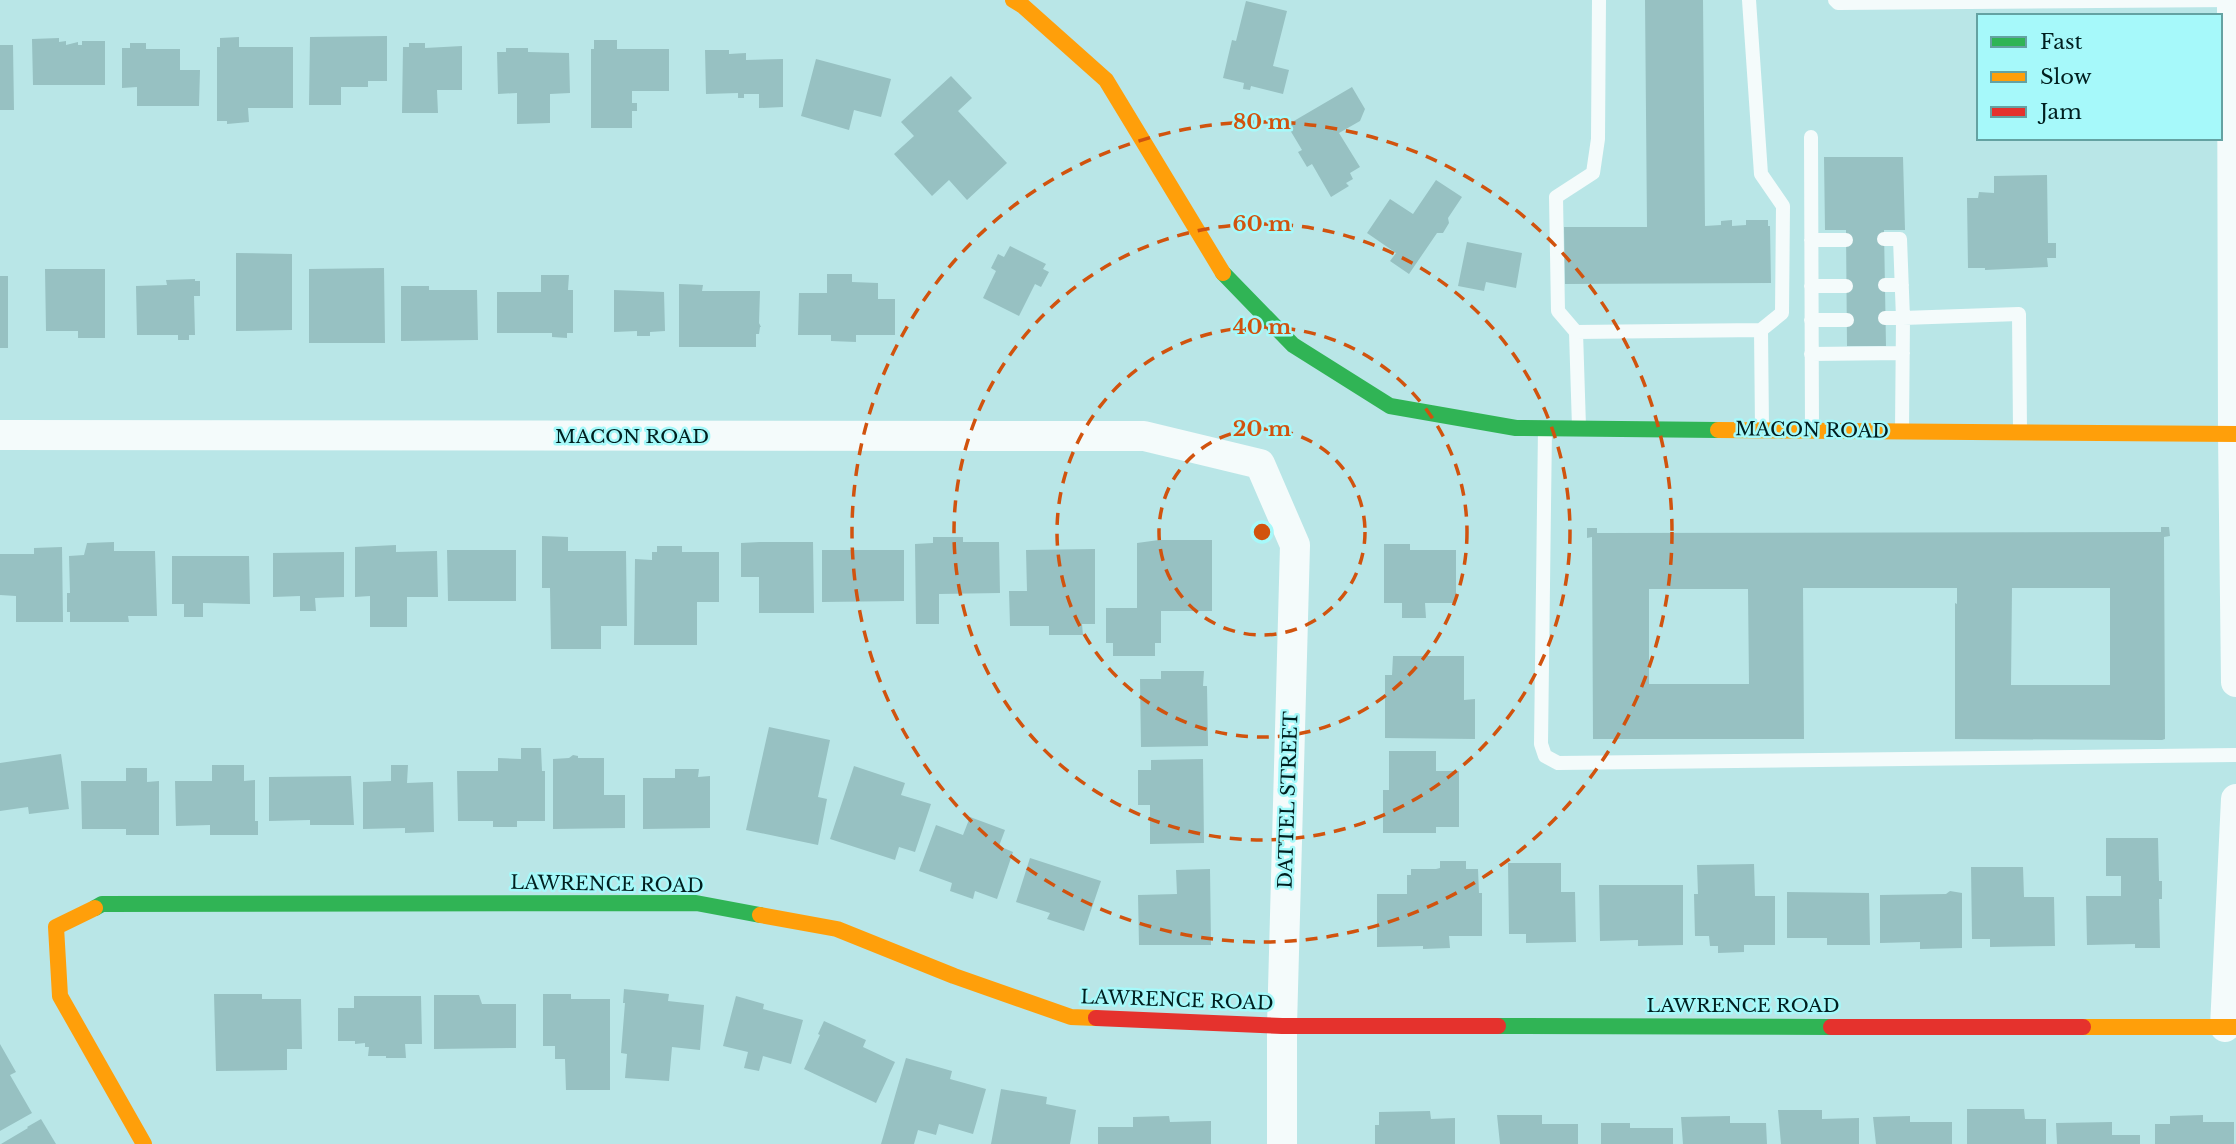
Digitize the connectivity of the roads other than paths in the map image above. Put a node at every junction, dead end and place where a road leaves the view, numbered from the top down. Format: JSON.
{"nodes":[{"id":1,"x":1599,"y":0,"type":"edge"},
{"id":2,"x":1749,"y":0,"type":"edge"},
{"id":3,"x":1835,"y":0,"type":"edge"},
{"id":4,"x":2232,"y":0,"type":"edge"},
{"id":5,"x":1023,"y":2,"type":"edge"},
{"id":6,"x":1811,"y":137,"type":"dead end"},
{"id":7,"x":1884,"y":239,"type":"dead end"},
{"id":8,"x":1811,"y":240,"type":"junction"},
{"id":9,"x":1846,"y":240,"type":"dead end"},
{"id":10,"x":1885,"y":285,"type":"dead end"},
{"id":11,"x":1902,"y":285,"type":"junction"},
{"id":12,"x":1811,"y":286,"type":"junction"},
{"id":13,"x":1846,"y":286,"type":"dead end"},
{"id":14,"x":2234,"y":317,"type":"edge"},
{"id":15,"x":1885,"y":318,"type":"dead end"},
{"id":16,"x":1903,"y":318,"type":"junction"},
{"id":17,"x":1811,"y":320,"type":"junction"},
{"id":18,"x":1847,"y":320,"type":"dead end"},
{"id":19,"x":1760,"y":330,"type":"junction"},
{"id":20,"x":1576,"y":332,"type":"junction"},
{"id":21,"x":1903,"y":353,"type":"junction"},
{"id":22,"x":1811,"y":355,"type":"junction"},
{"id":23,"x":1545,"y":428,"type":"junction"},
{"id":24,"x":1579,"y":428,"type":"junction"},
{"id":25,"x":1762,"y":430,"type":"junction"},
{"id":26,"x":1812,"y":430,"type":"junction"},
{"id":27,"x":1902,"y":431,"type":"junction"},
{"id":28,"x":2020,"y":432,"type":"junction"},
{"id":29,"x":2234,"y":434,"type":"edge"},
{"id":30,"x":0,"y":435,"type":"edge"},
{"id":31,"x":1260,"y":464,"type":"joint"},
{"id":32,"x":2236,"y":660,"type":"edge"},
{"id":33,"x":2236,"y":682,"type":"edge"},
{"id":34,"x":2236,"y":755,"type":"edge"},
{"id":35,"x":2236,"y":799,"type":"edge"},
{"id":36,"x":1282,"y":1026,"type":"junction"},
{"id":37,"x":2230,"y":1027,"type":"edge"},
{"id":38,"x":144,"y":1144,"type":"edge"},
{"id":39,"x":1282,"y":1144,"type":"edge"}],
"edges":[{"from":1,"to":20,"type":"lane"},
{"from":2,"to":19,"type":"lane"},
{"from":3,"to":4,"type":"lane"},
{"from":4,"to":14,"type":"street"},
{"from":5,"to":23,"type":"street","name":"MACON ROAD"},
{"from":6,"to":8,"type":"lane"},
{"from":7,"to":11,"type":"lane"},
{"from":8,"to":9,"type":"lane"},
{"from":8,"to":12,"type":"lane"},
{"from":10,"to":11,"type":"lane"},
{"from":11,"to":16,"type":"lane"},
{"from":12,"to":13,"type":"lane"},
{"from":12,"to":17,"type":"lane"},
{"from":14,"to":29,"type":"street"},
{"from":15,"to":16,"type":"lane"},
{"from":16,"to":21,"type":"lane"},
{"from":16,"to":28,"type":"lane"},
{"from":17,"to":18,"type":"lane"},
{"from":17,"to":22,"type":"lane"},
{"from":19,"to":20,"type":"lane"},
{"from":19,"to":25,"type":"lane"},
{"from":20,"to":24,"type":"lane"},
{"from":21,"to":22,"type":"lane"},
{"from":21,"to":27,"type":"lane"},
{"from":22,"to":26,"type":"lane"},
{"from":23,"to":24,"type":"street","name":"MACON ROAD"},
{"from":23,"to":34,"type":"lane"},
{"from":24,"to":25,"type":"street","name":"MACON ROAD"},
{"from":25,"to":26,"type":"street","name":"MACON ROAD"},
{"from":26,"to":27,"type":"street","name":"MACON ROAD"},
{"from":27,"to":28,"type":"street","name":"MACON ROAD"},
{"from":28,"to":29,"type":"street","name":"MACON ROAD"},
{"from":29,"to":32,"type":"street"},
{"from":30,"to":31,"type":"street","name":"MACON ROAD"},
{"from":31,"to":36,"type":"street","name":"DATTEL STREET"},
{"from":32,"to":33,"type":"street"},
{"from":35,"to":37,"type":"street"},
{"from":36,"to":37,"type":"street","name":"LAWRENCE ROAD"},
{"from":36,"to":38,"type":"street","name":"LAWRENCE ROAD"},
{"from":36,"to":39,"type":"street","name":"DATTEL STREET"}]}
